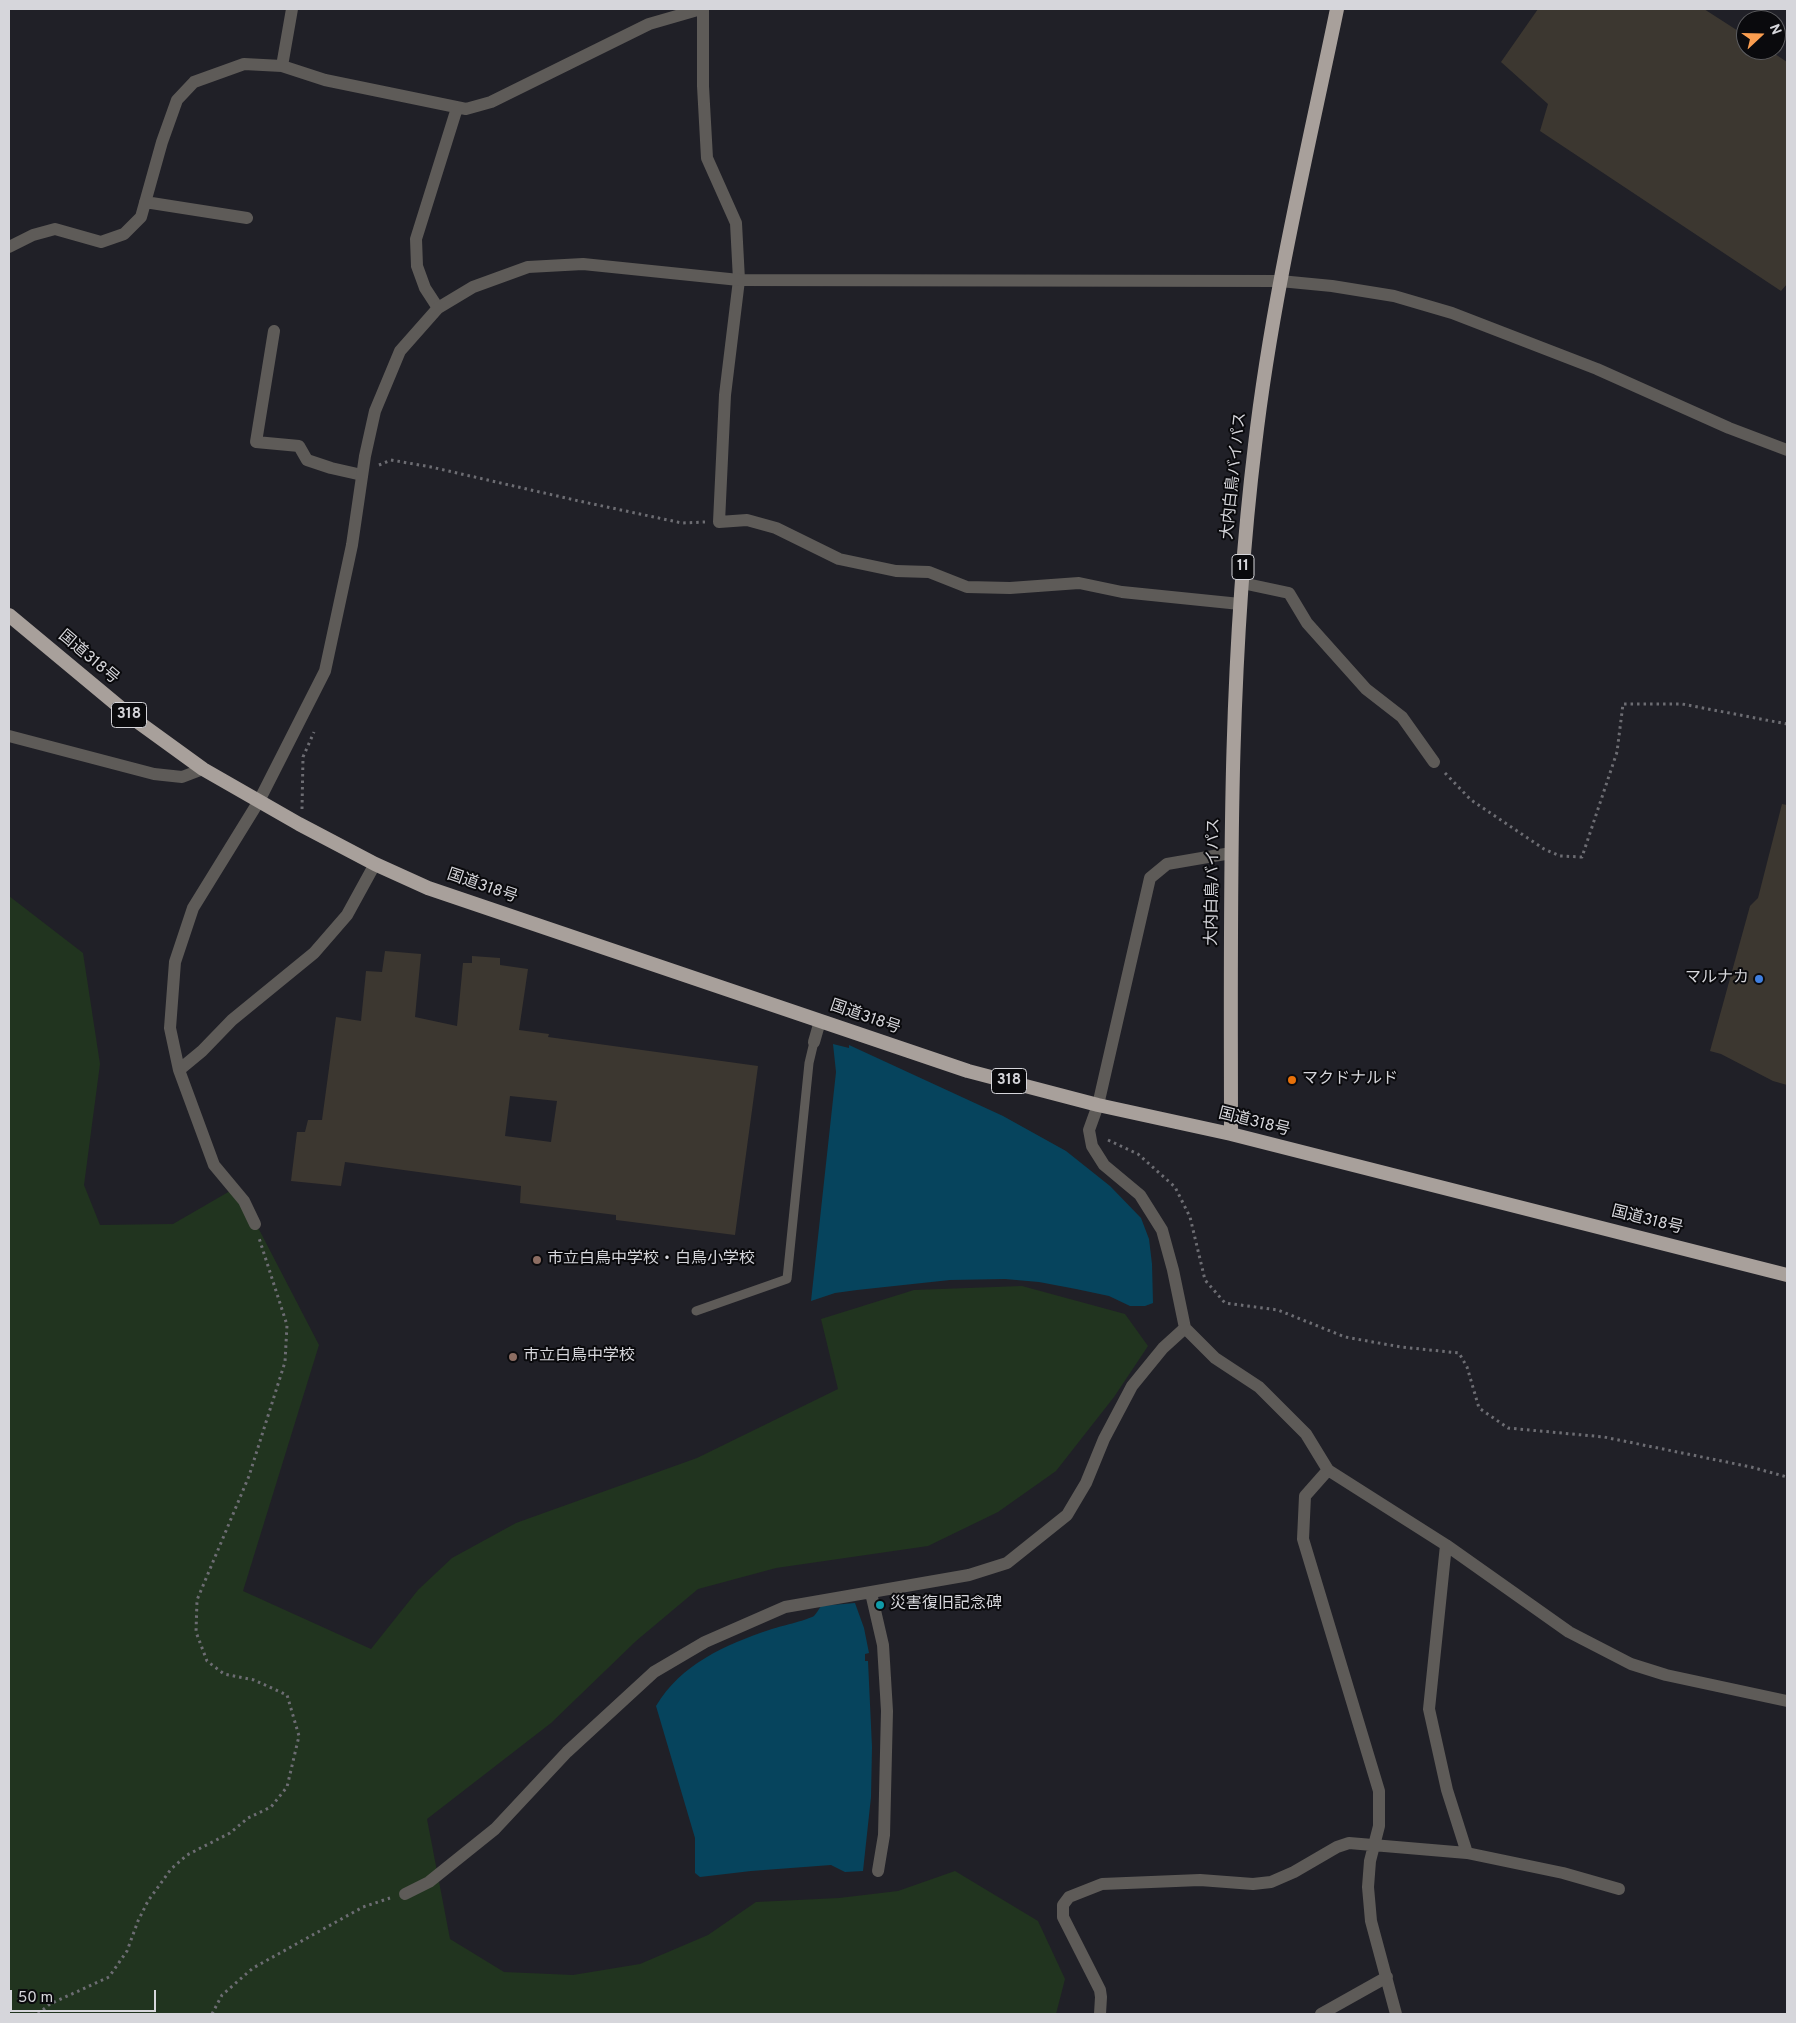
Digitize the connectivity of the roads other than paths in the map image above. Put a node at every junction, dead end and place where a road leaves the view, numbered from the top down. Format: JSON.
{"nodes":[{"id":1,"x":292,"y":9,"type":"edge"},
{"id":2,"x":702,"y":9,"type":"edge"},
{"id":3,"x":1337,"y":9,"type":"edge"},
{"id":4,"x":282,"y":66,"type":"junction"},
{"id":5,"x":457,"y":108,"type":"junction"},
{"id":6,"x":145,"y":202,"type":"junction"},
{"id":7,"x":247,"y":218,"type":"dead end"},
{"id":8,"x":9,"y":247,"type":"edge"},
{"id":9,"x":739,"y":280,"type":"junction"},
{"id":10,"x":1280,"y":281,"type":"junction"},
{"id":11,"x":438,"y":308,"type":"junction"},
{"id":12,"x":274,"y":332,"type":"dead end"},
{"id":13,"x":1787,"y":450,"type":"edge"},
{"id":14,"x":362,"y":475,"type":"junction"},
{"id":15,"x":1242,"y":583,"type":"junction"},
{"id":16,"x":1240,"y":604,"type":"junction"},
{"id":17,"x":9,"y":615,"type":"edge"},
{"id":18,"x":9,"y":736,"type":"edge"},
{"id":19,"x":1434,"y":762,"type":"road end"},
{"id":20,"x":203,"y":769,"type":"junction"},
{"id":21,"x":259,"y":801,"type":"junction"},
{"id":22,"x":1231,"y":853,"type":"junction"},
{"id":23,"x":375,"y":864,"type":"junction"},
{"id":24,"x":820,"y":1021,"type":"junction"},
{"id":25,"x":814,"y":1042,"type":"joint"},
{"id":26,"x":179,"y":1070,"type":"junction"},
{"id":27,"x":1098,"y":1105,"type":"junction"},
{"id":28,"x":1231,"y":1134,"type":"junction"},
{"id":29,"x":255,"y":1224,"type":"road end"},
{"id":30,"x":1787,"y":1275,"type":"edge"},
{"id":31,"x":696,"y":1311,"type":"dead end"},
{"id":32,"x":1185,"y":1328,"type":"junction"},
{"id":33,"x":1328,"y":1470,"type":"junction"},
{"id":34,"x":1446,"y":1545,"type":"junction"},
{"id":35,"x":871,"y":1592,"type":"junction"},
{"id":36,"x":1787,"y":1701,"type":"edge"},
{"id":37,"x":1374,"y":1846,"type":"junction"},
{"id":38,"x":1468,"y":1853,"type":"junction"},
{"id":39,"x":878,"y":1871,"type":"dead end"},
{"id":40,"x":1619,"y":1889,"type":"dead end"},
{"id":41,"x":405,"y":1894,"type":"road end"},
{"id":42,"x":1387,"y":1977,"type":"junction"},
{"id":43,"x":1100,"y":2014,"type":"edge"},
{"id":44,"x":1321,"y":2014,"type":"edge"},
{"id":45,"x":1396,"y":2014,"type":"edge"}],
"edges":[{"from":1,"to":4,"type":"street"},
{"from":2,"to":5,"type":"street"},
{"from":2,"to":9,"type":"street"},
{"from":3,"to":10,"type":"highway","name":"大内白鳥バイパス","number":"11"},
{"from":4,"to":5,"type":"street"},
{"from":4,"to":6,"type":"street"},
{"from":5,"to":11,"type":"street"},
{"from":6,"to":7,"type":"street"},
{"from":6,"to":8,"type":"street"},
{"from":9,"to":10,"type":"street"},
{"from":9,"to":11,"type":"street"},
{"from":9,"to":16,"type":"street"},
{"from":10,"to":13,"type":"street"},
{"from":10,"to":15,"type":"highway","name":"大内白鳥バイパス","number":"11"},
{"from":11,"to":14,"type":"street"},
{"from":12,"to":14,"type":"street"},
{"from":14,"to":21,"type":"street"},
{"from":15,"to":16,"type":"highway","name":"大内白鳥バイパス","number":"11"},
{"from":15,"to":19,"type":"street"},
{"from":16,"to":22,"type":"highway","name":"大内白鳥バイパス","number":"11"},
{"from":17,"to":20,"type":"highway","name":"国道318号","number":"318"},
{"from":18,"to":20,"type":"street"},
{"from":20,"to":21,"type":"highway","name":"国道318号","number":"318"},
{"from":21,"to":23,"type":"highway","name":"国道318号","number":"318"},
{"from":21,"to":26,"type":"street"},
{"from":22,"to":27,"type":"street"},
{"from":22,"to":28,"type":"highway","name":"大内白鳥バイパス","number":"11"},
{"from":23,"to":24,"type":"highway","name":"国道318号","number":"318"},
{"from":23,"to":26,"type":"street"},
{"from":24,"to":25,"type":"street"},
{"from":24,"to":27,"type":"highway","name":"国道318号","number":"318"},
{"from":25,"to":31,"type":"lane"},
{"from":26,"to":29,"type":"street"},
{"from":27,"to":28,"type":"highway","name":"国道318号","number":"318"},
{"from":27,"to":32,"type":"street"},
{"from":28,"to":30,"type":"highway","name":"国道318号","number":"318"},
{"from":32,"to":33,"type":"street"},
{"from":32,"to":35,"type":"street"},
{"from":33,"to":34,"type":"street"},
{"from":33,"to":37,"type":"street"},
{"from":34,"to":36,"type":"street"},
{"from":34,"to":38,"type":"street"},
{"from":35,"to":39,"type":"street"},
{"from":35,"to":41,"type":"street"},
{"from":37,"to":38,"type":"street"},
{"from":37,"to":42,"type":"street"},
{"from":37,"to":43,"type":"street"},
{"from":38,"to":40,"type":"street"},
{"from":42,"to":44,"type":"street"},
{"from":42,"to":45,"type":"street"}]}
